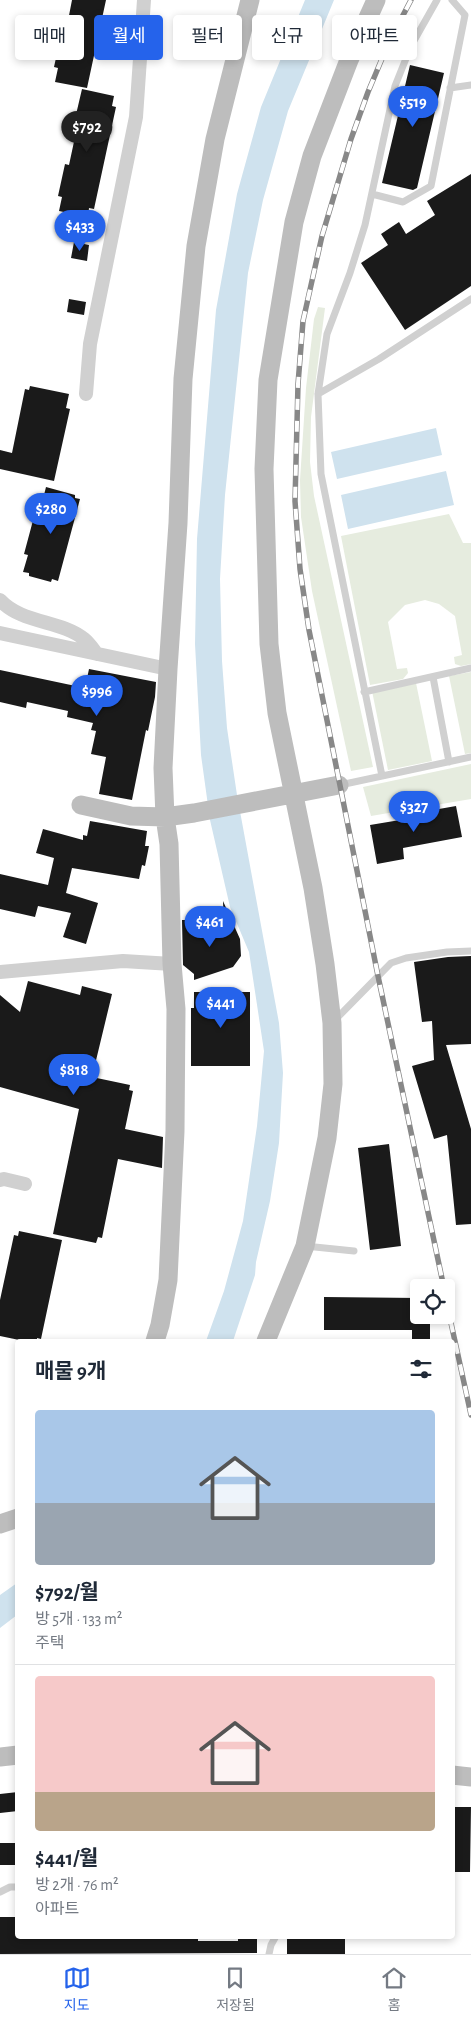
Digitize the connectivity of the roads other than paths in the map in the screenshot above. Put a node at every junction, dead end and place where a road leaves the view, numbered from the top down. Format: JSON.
{"nodes":[{"id":1,"x":144,"y":0,"type":"edge"},
{"id":2,"x":376,"y":0,"type":"edge"},
{"id":3,"x":437,"y":0,"type":"edge"},
{"id":4,"x":452,"y":0,"type":"edge"},
{"id":5,"x":249,"y":1,"type":"edge"},
{"id":6,"x":471,"y":84,"type":"edge"},
{"id":7,"x":450,"y":88,"type":"junction"},
{"id":8,"x":372,"y":194,"type":"junction"},
{"id":9,"x":471,"y":300,"type":"edge"},
{"id":10,"x":86,"y":394,"type":"dead end"},
{"id":11,"x":318,"y":394,"type":"junction"},
{"id":12,"x":0,"y":600,"type":"edge"},
{"id":13,"x":0,"y":633,"type":"edge"},
{"id":14,"x":97,"y":654,"type":"junction"},
{"id":15,"x":471,"y":668,"type":"edge"},
{"id":16,"x":168,"y":669,"type":"junction"},
{"id":17,"x":433,"y":677,"type":"junction"},
{"id":18,"x":364,"y":692,"type":"junction"},
{"id":19,"x":471,"y":757,"type":"edge"},
{"id":20,"x":449,"y":762,"type":"junction"},
{"id":21,"x":382,"y":776,"type":"junction"},
{"id":22,"x":339,"y":785,"type":"joint"},
{"id":23,"x":292,"y":794,"type":"junction"},
{"id":24,"x":80,"y":805,"type":"dead end"},
{"id":25,"x":165,"y":818,"type":"junction"},
{"id":26,"x":471,"y":951,"type":"edge"},
{"id":27,"x":172,"y":964,"type":"junction"},
{"id":28,"x":0,"y":972,"type":"edge"},
{"id":29,"x":332,"y":1023,"type":"junction"},
{"id":30,"x":0,"y":1180,"type":"edge"},
{"id":31,"x":25,"y":1184,"type":"dead end"},
{"id":32,"x":305,"y":1246,"type":"junction"},
{"id":33,"x":354,"y":1251,"type":"dead end"},
{"id":34,"x":156,"y":1339,"type":"edge"},
{"id":35,"x":267,"y":1339,"type":"edge"},
{"id":36,"x":15,"y":1519,"type":"edge"},
{"id":37,"x":0,"y":1524,"type":"edge"},
{"id":38,"x":15,"y":1755,"type":"edge"},
{"id":39,"x":0,"y":1756,"type":"edge"},
{"id":40,"x":455,"y":1775,"type":"edge"},
{"id":41,"x":471,"y":1777,"type":"edge"},
{"id":42,"x":15,"y":1887,"type":"edge"},
{"id":43,"x":0,"y":1892,"type":"edge"},
{"id":44,"x":274,"y":1939,"type":"edge"},
{"id":45,"x":269,"y":1954,"type":"edge"}],
"edges":[{"from":1,"to":10,"type":"street"},
{"from":2,"to":23,"type":"street"},
{"from":3,"to":8,"type":"lane"},
{"from":4,"to":7,"type":"lane"},
{"from":5,"to":16,"type":"street"},
{"from":6,"to":7,"type":"lane"},
{"from":7,"to":8,"type":"lane"},
{"from":8,"to":11,"type":"lane"},
{"from":9,"to":11,"type":"lane"},
{"from":11,"to":18,"type":"lane"},
{"from":12,"to":14,"type":"street"},
{"from":13,"to":14,"type":"street"},
{"from":14,"to":16,"type":"street"},
{"from":15,"to":17,"type":"lane"},
{"from":16,"to":25,"type":"street"},
{"from":17,"to":18,"type":"lane"},
{"from":17,"to":20,"type":"lane"},
{"from":18,"to":21,"type":"lane"},
{"from":19,"to":20,"type":"lane"},
{"from":20,"to":21,"type":"lane"},
{"from":21,"to":22,"type":"lane"},
{"from":22,"to":23,"type":"street"},
{"from":23,"to":25,"type":"street"},
{"from":23,"to":29,"type":"street"},
{"from":24,"to":25,"type":"street"},
{"from":25,"to":27,"type":"street"},
{"from":26,"to":29,"type":"lane"},
{"from":27,"to":28,"type":"street"},
{"from":27,"to":34,"type":"street"},
{"from":29,"to":32,"type":"street"},
{"from":30,"to":31,"type":"street"},
{"from":32,"to":33,"type":"lane"},
{"from":32,"to":35,"type":"street"},
{"from":36,"to":37,"type":"street"},
{"from":38,"to":39,"type":"street"},
{"from":40,"to":41,"type":"street"},
{"from":42,"to":43,"type":"lane"},
{"from":44,"to":45,"type":"lane"}]}
